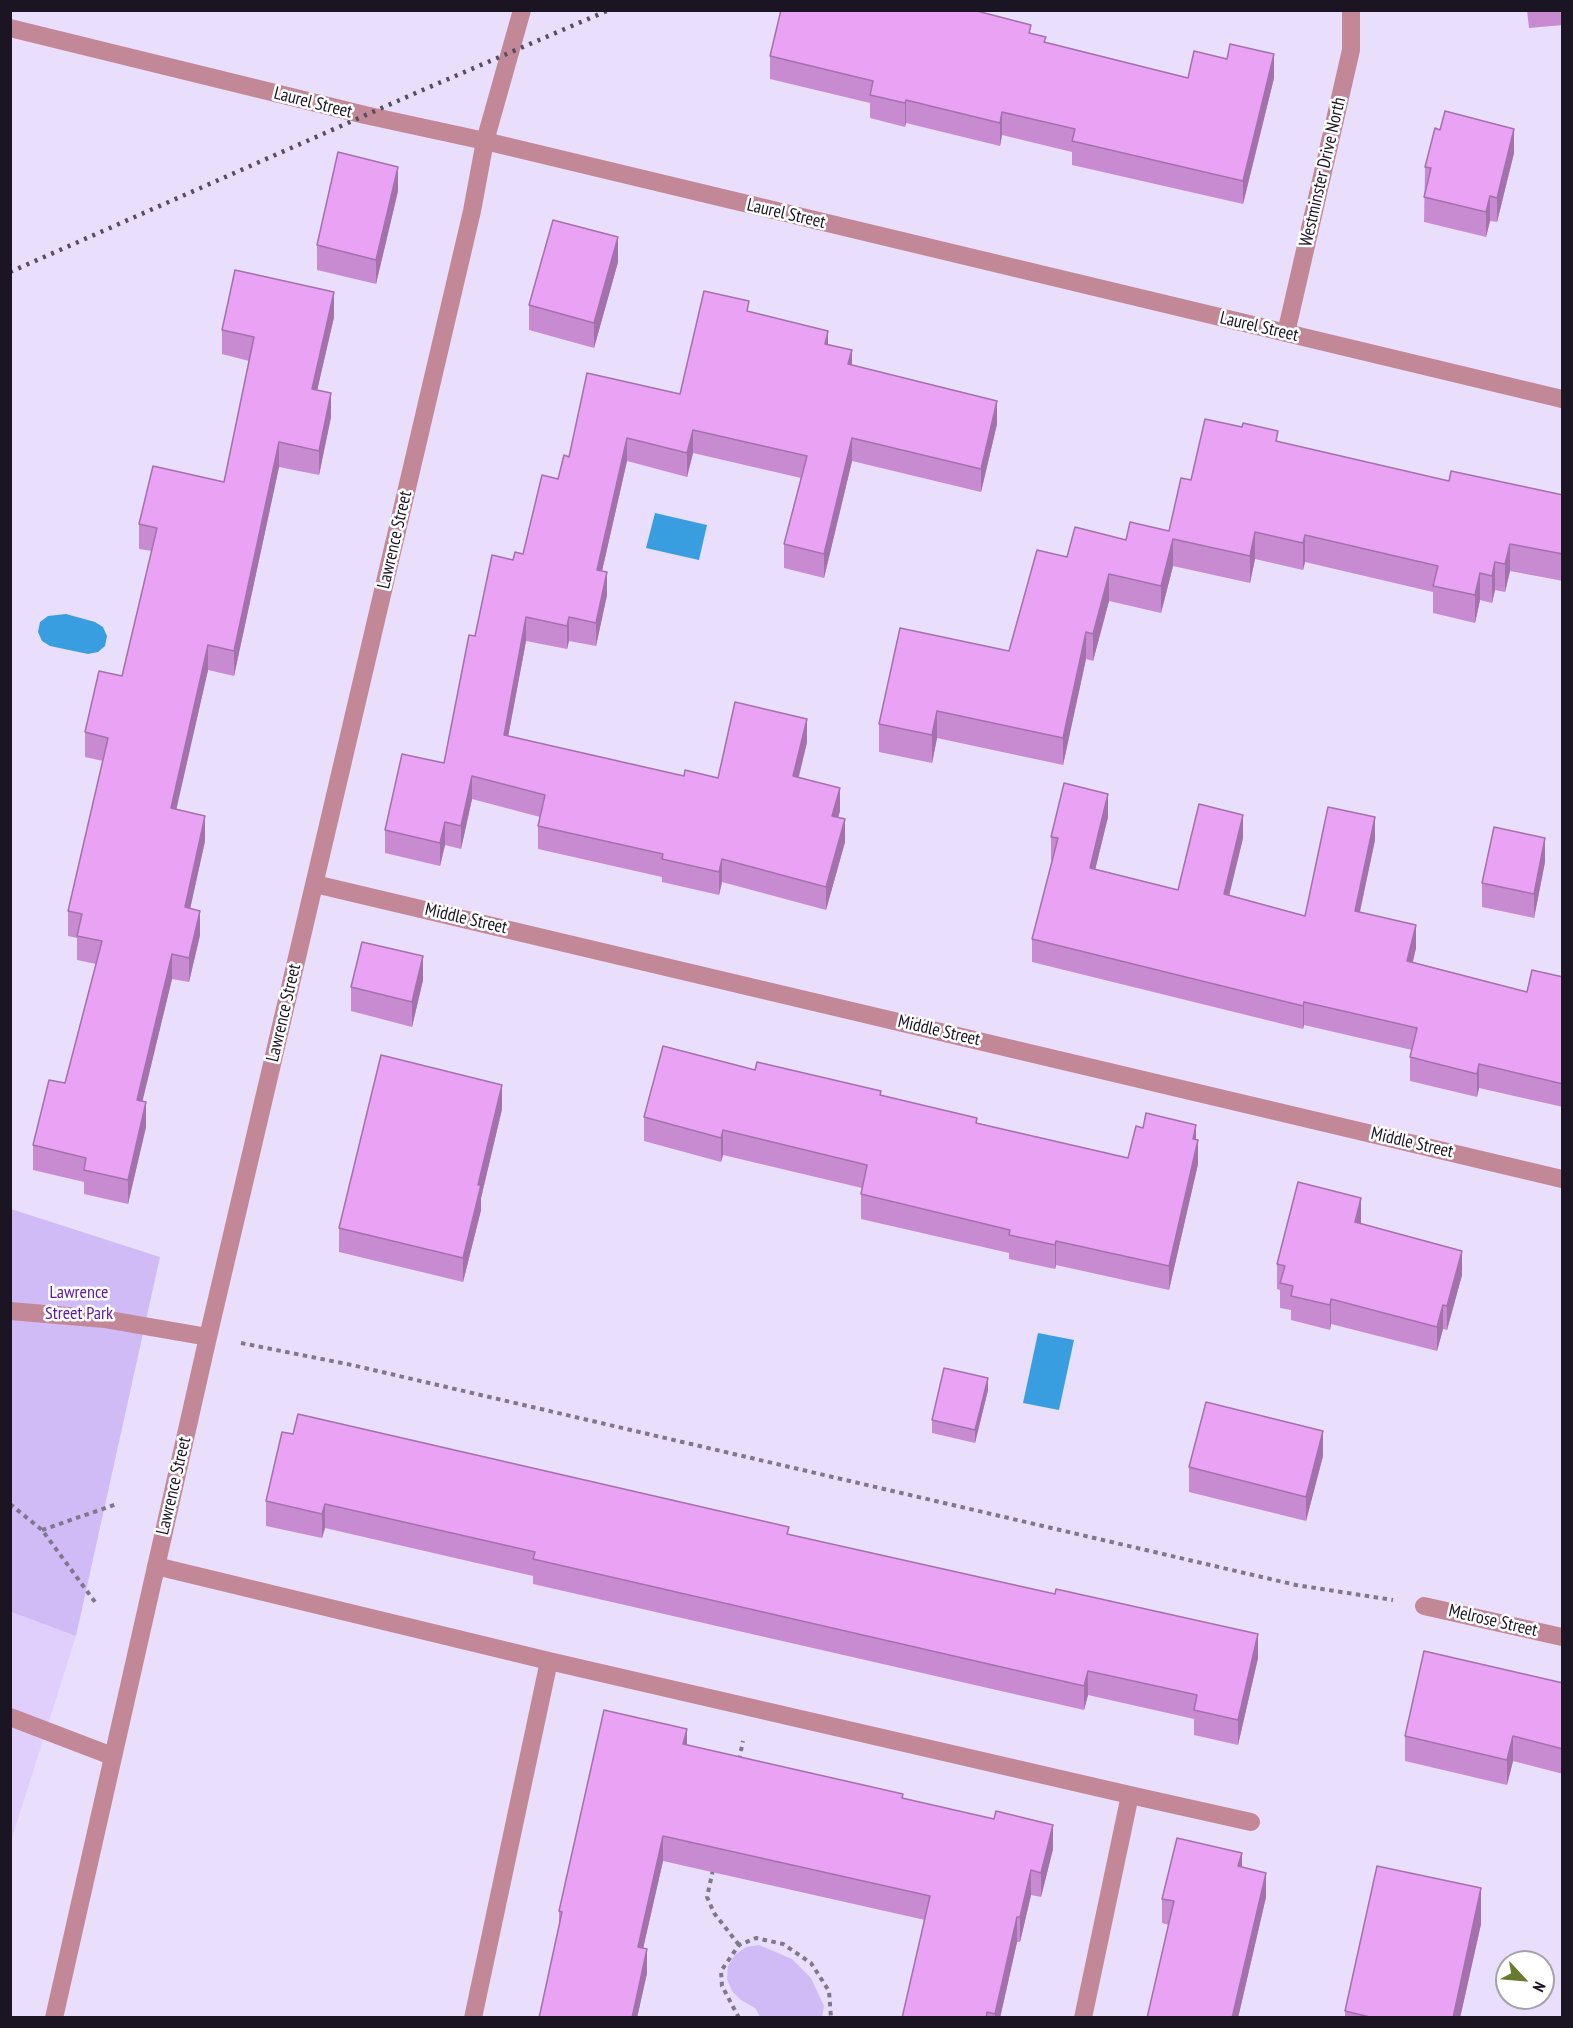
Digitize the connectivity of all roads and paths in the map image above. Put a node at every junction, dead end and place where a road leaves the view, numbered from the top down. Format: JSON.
{"nodes":[{"id":1,"x":522,"y":10,"type":"edge"},
{"id":2,"x":1351,"y":10,"type":"edge"},
{"id":3,"x":10,"y":28,"type":"edge"},
{"id":4,"x":484,"y":141,"type":"junction"},
{"id":5,"x":1286,"y":333,"type":"junction"},
{"id":6,"x":1563,"y":399,"type":"edge"},
{"id":7,"x":315,"y":884,"type":"junction"},
{"id":8,"x":1563,"y":1179,"type":"edge"},
{"id":9,"x":10,"y":1311,"type":"edge"},
{"id":10,"x":208,"y":1337,"type":"junction"},
{"id":11,"x":10,"y":1504,"type":"edge"},
{"id":12,"x":117,"y":1504,"type":"dead end"},
{"id":13,"x":42,"y":1530,"type":"junction"},
{"id":14,"x":156,"y":1566,"type":"junction"},
{"id":15,"x":95,"y":1602,"type":"dead end"},
{"id":16,"x":1424,"y":1606,"type":"joint"},
{"id":17,"x":1563,"y":1636,"type":"edge"},
{"id":18,"x":549,"y":1661,"type":"junction"},
{"id":19,"x":10,"y":1717,"type":"edge"},
{"id":20,"x":745,"y":1732,"type":"dead end"},
{"id":21,"x":112,"y":1756,"type":"junction"},
{"id":22,"x":738,"y":1765,"type":"edge"},
{"id":23,"x":1130,"y":1795,"type":"junction"},
{"id":24,"x":1251,"y":1822,"type":"dead end"},
{"id":25,"x":715,"y":1864,"type":"edge"},
{"id":26,"x":739,"y":1945,"type":"junction"},
{"id":27,"x":54,"y":2018,"type":"edge"},
{"id":28,"x":474,"y":2018,"type":"edge"},
{"id":29,"x":739,"y":2018,"type":"edge"},
{"id":30,"x":831,"y":2018,"type":"edge"},
{"id":31,"x":1083,"y":2018,"type":"edge"}],
"edges":[{"from":1,"to":4,"type":"street","name":"Lawrence Street"},
{"from":2,"to":5,"type":"street","name":"Westminster Drive North"},
{"from":3,"to":4,"type":"street","name":"Laurel Street"},
{"from":4,"to":5,"type":"street","name":"Laurel Street"},
{"from":4,"to":7,"type":"street","name":"Lawrence Street"},
{"from":5,"to":6,"type":"street","name":"Laurel Street"},
{"from":7,"to":8,"type":"street","name":"Middle Street"},
{"from":7,"to":10,"type":"street","name":"Lawrence Street"},
{"from":9,"to":10,"type":"street"},
{"from":10,"to":14,"type":"street","name":"Lawrence Street"},
{"from":10,"to":16,"type":"path"},
{"from":11,"to":13,"type":"path"},
{"from":12,"to":13,"type":"path"},
{"from":13,"to":15,"type":"path"},
{"from":14,"to":18,"type":"street"},
{"from":14,"to":21,"type":"street","name":"Lawrence Street"},
{"from":16,"to":17,"type":"street","name":"Melrose Street"},
{"from":18,"to":23,"type":"street"},
{"from":18,"to":28,"type":"street"},
{"from":19,"to":21,"type":"street"},
{"from":20,"to":22,"type":"path"},
{"from":21,"to":27,"type":"street","name":"Lawrence Street"},
{"from":23,"to":24,"type":"street"},
{"from":23,"to":31,"type":"street"},
{"from":25,"to":26,"type":"path"},
{"from":26,"to":29,"type":"path"},
{"from":26,"to":30,"type":"path"}]}
